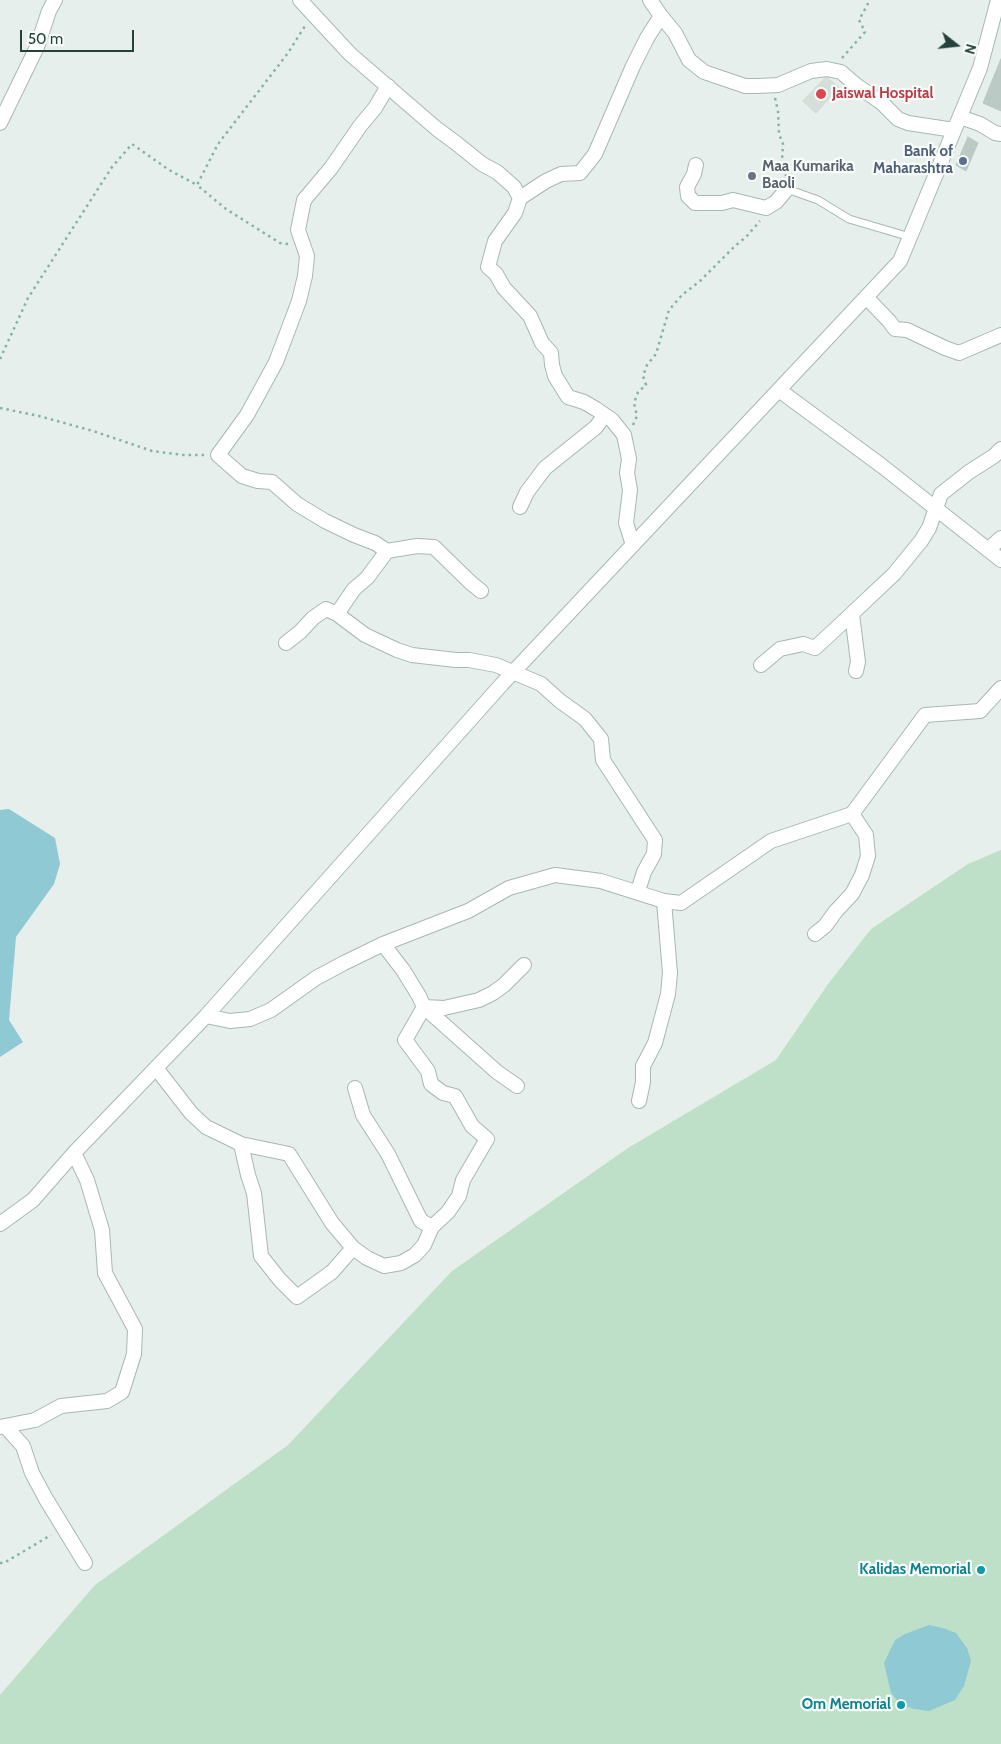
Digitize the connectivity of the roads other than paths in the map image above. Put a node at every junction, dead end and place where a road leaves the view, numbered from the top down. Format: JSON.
{"nodes":[{"id":1,"x":55,"y":0,"type":"edge"},
{"id":2,"x":300,"y":0,"type":"edge"},
{"id":3,"x":319,"y":0,"type":"edge"},
{"id":4,"x":650,"y":0,"type":"edge"},
{"id":5,"x":998,"y":0,"type":"edge"},
{"id":6,"x":313,"y":14,"type":"junction"},
{"id":7,"x":661,"y":16,"type":"junction"},
{"id":8,"x":388,"y":86,"type":"junction"},
{"id":9,"x":960,"y":116,"type":"junction"},
{"id":10,"x":0,"y":123,"type":"edge"},
{"id":11,"x":954,"y":130,"type":"junction"},
{"id":12,"x":1001,"y":134,"type":"edge"},
{"id":13,"x":696,"y":165,"type":"dead end"},
{"id":14,"x":787,"y":190,"type":"joint"},
{"id":15,"x":520,"y":198,"type":"junction"},
{"id":16,"x":910,"y":237,"type":"junction"},
{"id":17,"x":866,"y":297,"type":"junction"},
{"id":18,"x":1001,"y":335,"type":"edge"},
{"id":19,"x":779,"y":390,"type":"junction"},
{"id":20,"x":604,"y":416,"type":"junction"},
{"id":21,"x":1001,"y":449,"type":"edge"},
{"id":22,"x":520,"y":507,"type":"dead end"},
{"id":23,"x":937,"y":509,"type":"junction"},
{"id":24,"x":1001,"y":538,"type":"edge"},
{"id":25,"x":633,"y":545,"type":"junction"},
{"id":26,"x":988,"y":550,"type":"junction"},
{"id":27,"x":387,"y":551,"type":"junction"},
{"id":28,"x":1001,"y":560,"type":"edge"},
{"id":29,"x":481,"y":591,"type":"dead end"},
{"id":30,"x":337,"y":614,"type":"junction"},
{"id":31,"x":852,"y":614,"type":"junction"},
{"id":32,"x":286,"y":643,"type":"dead end"},
{"id":33,"x":761,"y":665,"type":"dead end"},
{"id":34,"x":856,"y":671,"type":"dead end"},
{"id":35,"x":513,"y":672,"type":"junction"},
{"id":36,"x":1001,"y":688,"type":"edge"},
{"id":37,"x":852,"y":814,"type":"junction"},
{"id":38,"x":638,"y":891,"type":"junction"},
{"id":39,"x":664,"y":900,"type":"junction"},
{"id":40,"x":815,"y":934,"type":"dead end"},
{"id":41,"x":383,"y":944,"type":"junction"},
{"id":42,"x":524,"y":966,"type":"dead end"},
{"id":43,"x":424,"y":1007,"type":"junction"},
{"id":44,"x":206,"y":1016,"type":"junction"},
{"id":45,"x":156,"y":1068,"type":"junction"},
{"id":46,"x":517,"y":1086,"type":"dead end"},
{"id":47,"x":356,"y":1088,"type":"dead end"},
{"id":48,"x":639,"y":1101,"type":"dead end"},
{"id":49,"x":241,"y":1144,"type":"junction"},
{"id":50,"x":74,"y":1153,"type":"junction"},
{"id":51,"x":0,"y":1224,"type":"edge"},
{"id":52,"x":432,"y":1227,"type":"junction"},
{"id":53,"x":353,"y":1248,"type":"junction"},
{"id":54,"x":2,"y":1426,"type":"edge"},
{"id":55,"x":85,"y":1563,"type":"dead end"}],
"edges":[{"from":1,"to":10,"type":"street"},
{"from":2,"to":6,"type":"street"},
{"from":3,"to":6,"type":"street"},
{"from":4,"to":7,"type":"street"},
{"from":5,"to":9,"type":"street"},
{"from":6,"to":8,"type":"street"},
{"from":7,"to":11,"type":"street"},
{"from":7,"to":15,"type":"street"},
{"from":8,"to":15,"type":"street"},
{"from":8,"to":27,"type":"street"},
{"from":9,"to":11,"type":"street"},
{"from":9,"to":12,"type":"street"},
{"from":11,"to":16,"type":"street"},
{"from":13,"to":14,"type":"street"},
{"from":14,"to":16,"type":"lane"},
{"from":15,"to":20,"type":"street"},
{"from":16,"to":17,"type":"street"},
{"from":17,"to":18,"type":"street"},
{"from":17,"to":19,"type":"street"},
{"from":19,"to":23,"type":"street"},
{"from":19,"to":25,"type":"street"},
{"from":20,"to":22,"type":"street"},
{"from":20,"to":25,"type":"street"},
{"from":21,"to":23,"type":"street"},
{"from":23,"to":26,"type":"street"},
{"from":23,"to":31,"type":"street"},
{"from":24,"to":26,"type":"street"},
{"from":25,"to":35,"type":"street"},
{"from":26,"to":28,"type":"street"},
{"from":27,"to":29,"type":"street"},
{"from":27,"to":30,"type":"street"},
{"from":30,"to":32,"type":"street"},
{"from":30,"to":35,"type":"street"},
{"from":31,"to":33,"type":"street"},
{"from":31,"to":34,"type":"street"},
{"from":35,"to":38,"type":"street"},
{"from":35,"to":44,"type":"street"},
{"from":36,"to":37,"type":"street"},
{"from":37,"to":39,"type":"street"},
{"from":37,"to":40,"type":"street"},
{"from":38,"to":39,"type":"street"},
{"from":38,"to":41,"type":"street"},
{"from":39,"to":48,"type":"street"},
{"from":41,"to":43,"type":"street"},
{"from":41,"to":44,"type":"street"},
{"from":42,"to":43,"type":"street"},
{"from":43,"to":46,"type":"street"},
{"from":43,"to":52,"type":"street"},
{"from":44,"to":45,"type":"street"},
{"from":45,"to":49,"type":"street"},
{"from":45,"to":50,"type":"street"},
{"from":47,"to":52,"type":"street"},
{"from":49,"to":53,"type":"street"},
{"from":49,"to":53,"type":"street"},
{"from":50,"to":51,"type":"street"},
{"from":50,"to":54,"type":"street"},
{"from":52,"to":53,"type":"street"},
{"from":54,"to":55,"type":"street"}]}
